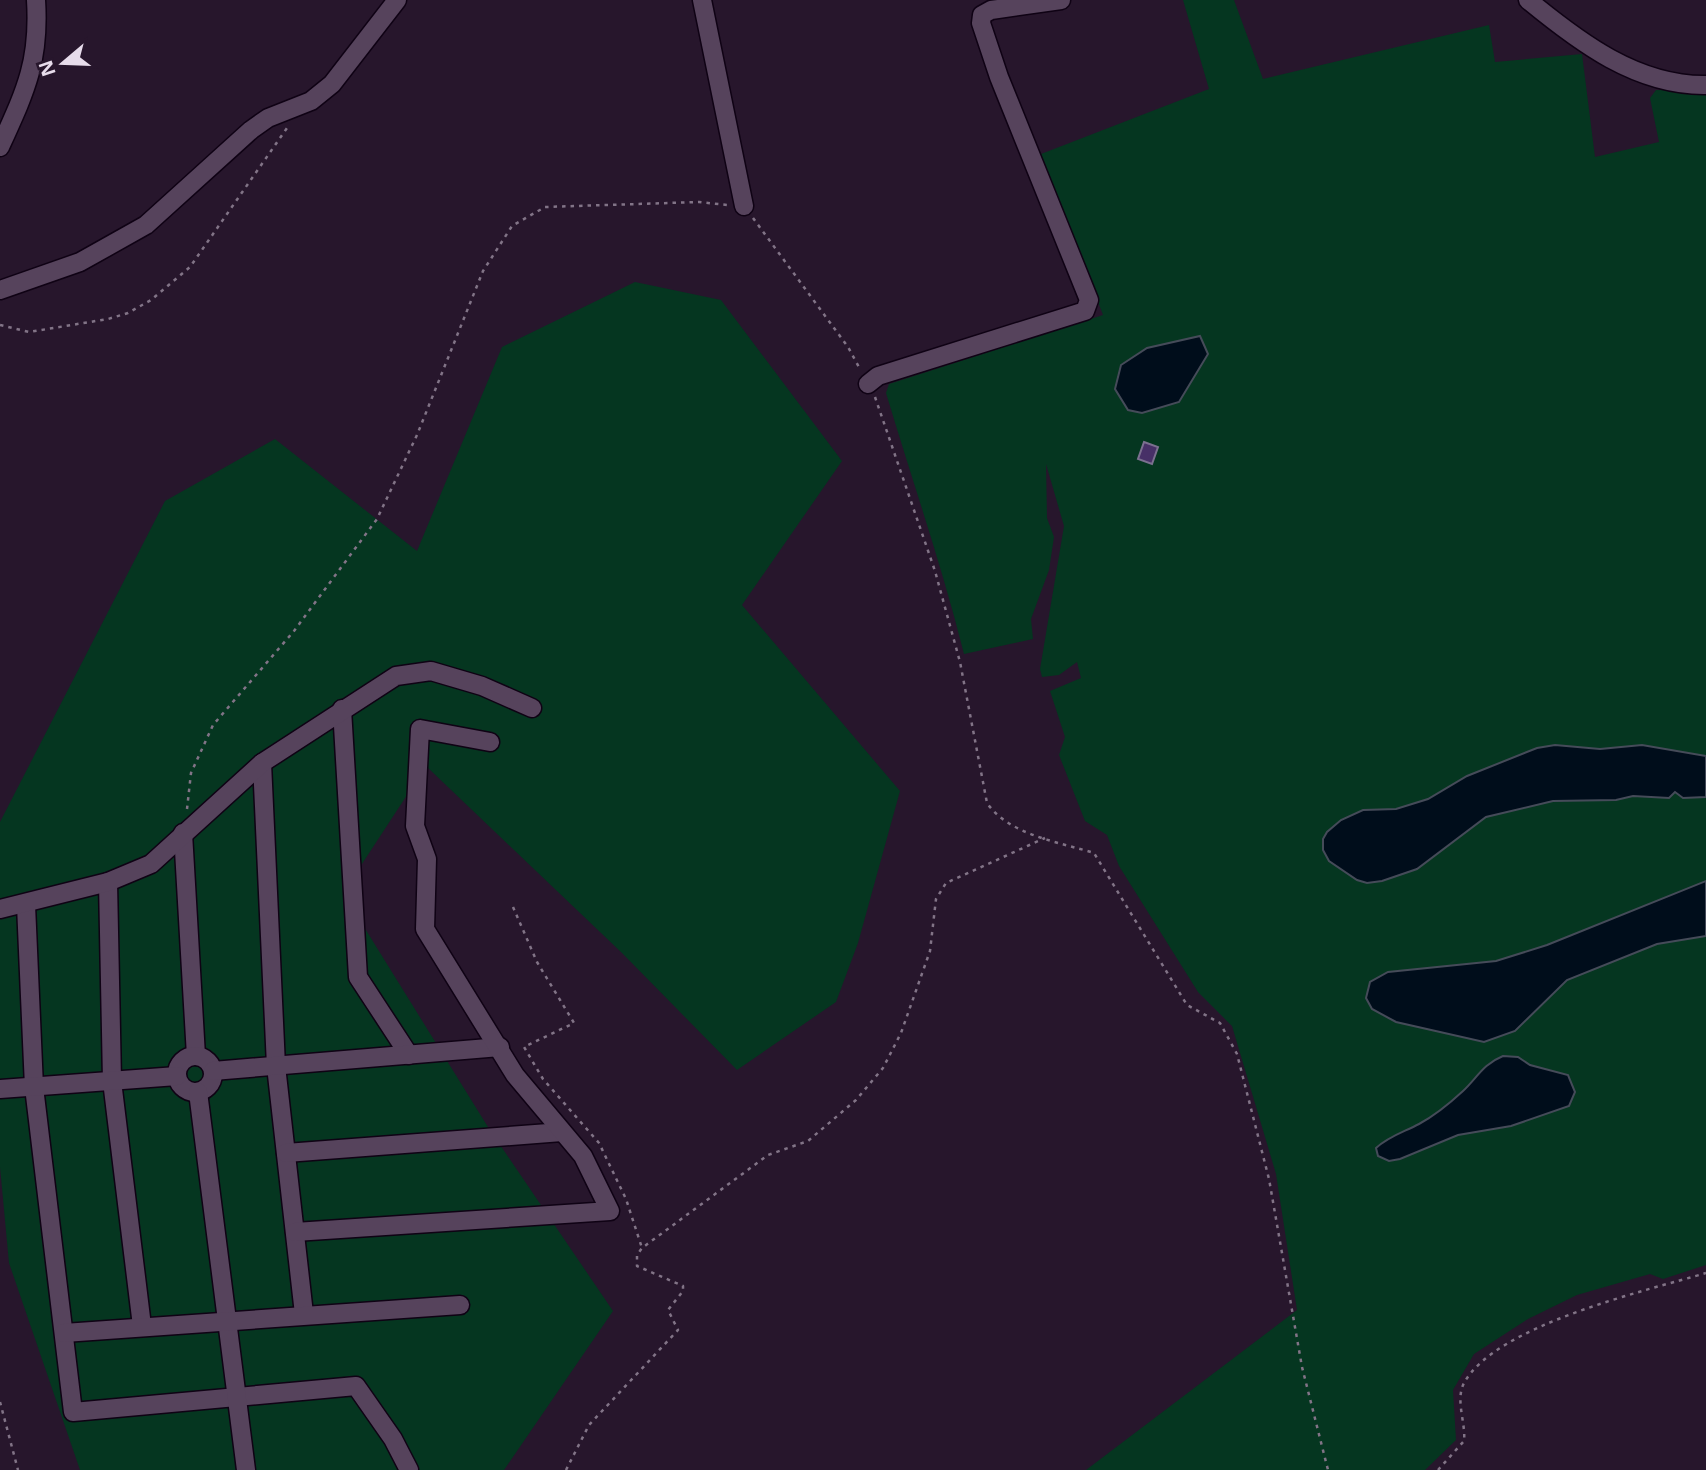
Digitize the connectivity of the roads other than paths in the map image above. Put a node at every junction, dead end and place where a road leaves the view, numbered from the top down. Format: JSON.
{"nodes":[{"id":1,"x":36,"y":0,"type":"edge"},
{"id":2,"x":397,"y":0,"type":"edge"},
{"id":3,"x":702,"y":0,"type":"edge"},
{"id":4,"x":1060,"y":0,"type":"edge"},
{"id":5,"x":1528,"y":0,"type":"edge"},
{"id":6,"x":1706,"y":85,"type":"edge"},
{"id":7,"x":0,"y":147,"type":"edge"},
{"id":8,"x":744,"y":206,"type":"road end"},
{"id":9,"x":0,"y":290,"type":"edge"},
{"id":10,"x":868,"y":384,"type":"road end"},
{"id":11,"x":532,"y":708,"type":"dead end"},
{"id":12,"x":342,"y":709,"type":"junction"},
{"id":13,"x":491,"y":742,"type":"dead end"},
{"id":14,"x":262,"y":763,"type":"junction"},
{"id":15,"x":183,"y":833,"type":"junction"},
{"id":16,"x":108,"y":882,"type":"junction"},
{"id":17,"x":26,"y":905,"type":"junction"},
{"id":18,"x":0,"y":909,"type":"edge"},
{"id":19,"x":500,"y":1047,"type":"junction"},
{"id":20,"x":409,"y":1055,"type":"junction"},
{"id":21,"x":196,"y":1056,"type":"junction"},
{"id":22,"x":276,"y":1066,"type":"junction"},
{"id":23,"x":213,"y":1072,"type":"junction"},
{"id":24,"x":177,"y":1076,"type":"junction"},
{"id":25,"x":112,"y":1081,"type":"junction"},
{"id":26,"x":34,"y":1087,"type":"junction"},
{"id":27,"x":0,"y":1089,"type":"edge"},
{"id":28,"x":198,"y":1092,"type":"junction"},
{"id":29,"x":562,"y":1132,"type":"junction"},
{"id":30,"x":286,"y":1153,"type":"junction"},
{"id":31,"x":295,"y":1232,"type":"junction"},
{"id":32,"x":460,"y":1305,"type":"dead end"},
{"id":33,"x":304,"y":1314,"type":"junction"},
{"id":34,"x":227,"y":1319,"type":"junction"},
{"id":35,"x":142,"y":1326,"type":"junction"},
{"id":36,"x":64,"y":1333,"type":"junction"},
{"id":37,"x":237,"y":1396,"type":"junction"},
{"id":38,"x":246,"y":1470,"type":"edge"},
{"id":39,"x":403,"y":1470,"type":"edge"}],
"edges":[{"from":1,"to":7,"type":"street"},
{"from":2,"to":9,"type":"street"},
{"from":3,"to":8,"type":"street"},
{"from":4,"to":10,"type":"street"},
{"from":5,"to":6,"type":"street"},
{"from":11,"to":12,"type":"street"},
{"from":12,"to":14,"type":"street"},
{"from":12,"to":20,"type":"street"},
{"from":13,"to":19,"type":"street"},
{"from":14,"to":15,"type":"street"},
{"from":14,"to":22,"type":"street"},
{"from":15,"to":16,"type":"street"},
{"from":15,"to":21,"type":"street"},
{"from":16,"to":17,"type":"street"},
{"from":16,"to":25,"type":"street"},
{"from":17,"to":18,"type":"street"},
{"from":17,"to":26,"type":"street"},
{"from":19,"to":20,"type":"street"},
{"from":19,"to":29,"type":"street"},
{"from":20,"to":22,"type":"street"},
{"from":21,"to":23,"type":"street"},
{"from":21,"to":24,"type":"street"},
{"from":22,"to":23,"type":"street"},
{"from":22,"to":30,"type":"street"},
{"from":23,"to":28,"type":"street"},
{"from":24,"to":25,"type":"street"},
{"from":24,"to":28,"type":"street"},
{"from":25,"to":26,"type":"street"},
{"from":25,"to":35,"type":"street"},
{"from":26,"to":27,"type":"street"},
{"from":26,"to":36,"type":"street"},
{"from":28,"to":34,"type":"street"},
{"from":29,"to":30,"type":"street"},
{"from":29,"to":31,"type":"street"},
{"from":30,"to":31,"type":"street"},
{"from":31,"to":33,"type":"street"},
{"from":32,"to":33,"type":"street"},
{"from":33,"to":34,"type":"street"},
{"from":34,"to":35,"type":"street"},
{"from":34,"to":37,"type":"street"},
{"from":35,"to":36,"type":"street"},
{"from":36,"to":37,"type":"street"},
{"from":37,"to":38,"type":"street"},
{"from":37,"to":39,"type":"street"}]}
